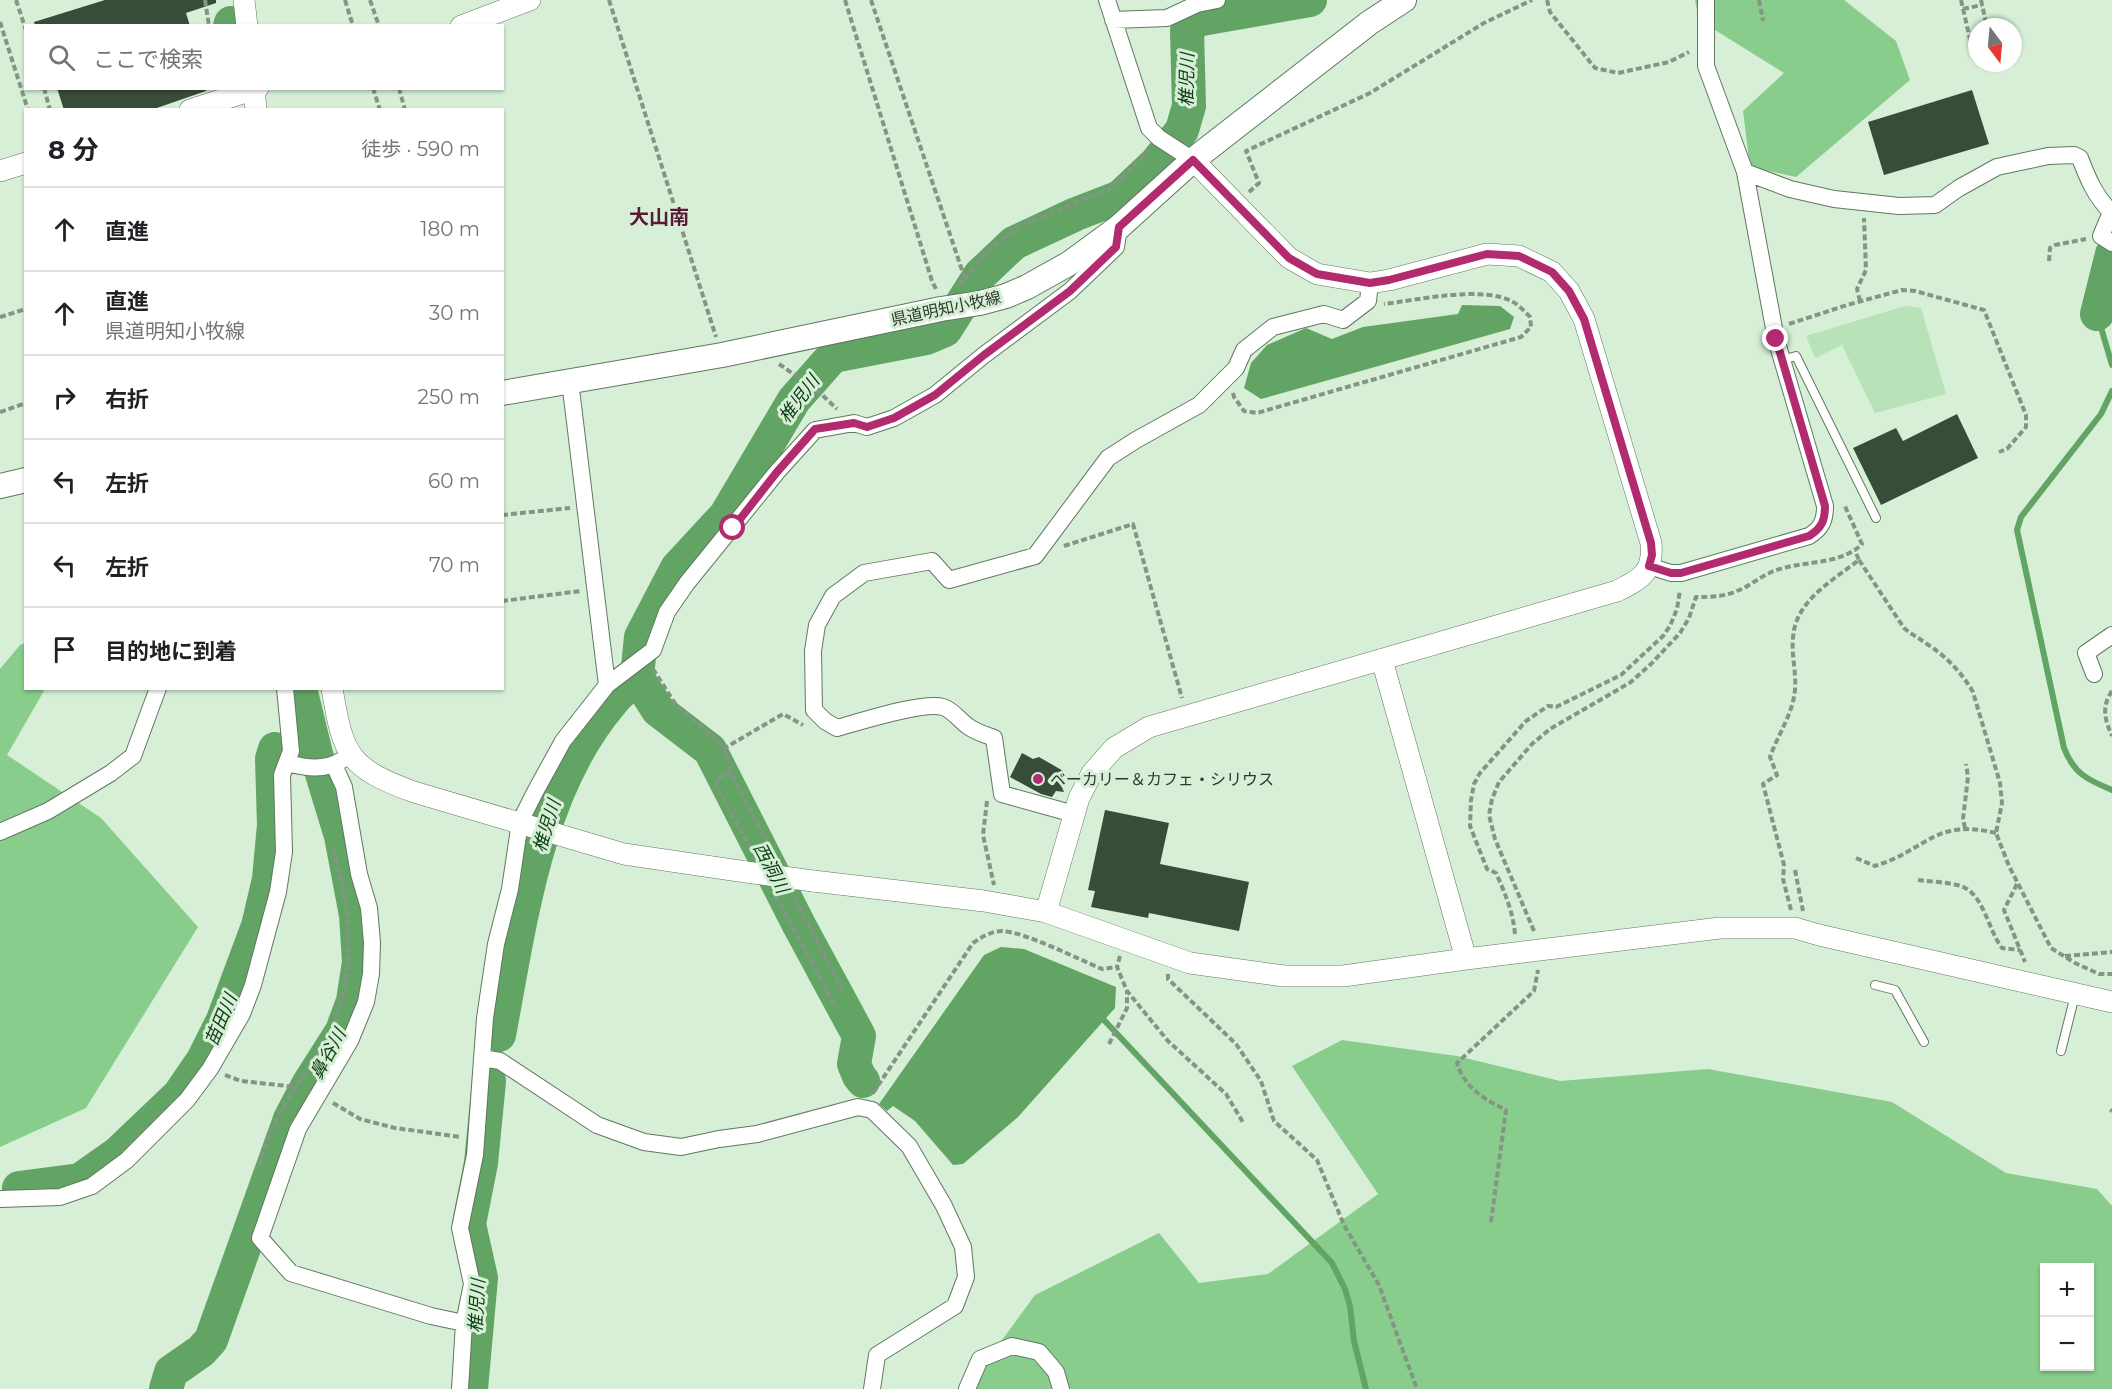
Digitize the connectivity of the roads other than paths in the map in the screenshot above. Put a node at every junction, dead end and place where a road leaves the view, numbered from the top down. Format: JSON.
{"nodes":[{"id":1,"x":244,"y":0,"type":"edge"},
{"id":2,"x":530,"y":0,"type":"edge"},
{"id":3,"x":1107,"y":0,"type":"edge"},
{"id":4,"x":1217,"y":0,"type":"edge"},
{"id":5,"x":1404,"y":0,"type":"edge"},
{"id":6,"x":1706,"y":0,"type":"edge"},
{"id":7,"x":1113,"y":20,"type":"junction"},
{"id":8,"x":247,"y":24,"type":"edge"},
{"id":9,"x":466,"y":24,"type":"edge"},
{"id":10,"x":253,"y":94,"type":"edge"},
{"id":11,"x":195,"y":108,"type":"edge"},
{"id":12,"x":1189,"y":157,"type":"junction"},
{"id":13,"x":24,"y":164,"type":"edge"},
{"id":14,"x":0,"y":171,"type":"edge"},
{"id":15,"x":1745,"y":172,"type":"junction"},
{"id":16,"x":2112,"y":211,"type":"edge"},
{"id":17,"x":1119,"y":227,"type":"junction"},
{"id":18,"x":2107,"y":240,"type":"edge"},
{"id":19,"x":1370,"y":283,"type":"junction"},
{"id":20,"x":1782,"y":360,"type":"junction"},
{"id":21,"x":570,"y":381,"type":"junction"},
{"id":22,"x":504,"y":393,"type":"edge"},
{"id":23,"x":0,"y":472,"type":"edge"},
{"id":24,"x":24,"y":478,"type":"edge"},
{"id":25,"x":24,"y":479,"type":"edge"},
{"id":26,"x":0,"y":486,"type":"edge"},
{"id":27,"x":1876,"y":518,"type":"dead end"},
{"id":28,"x":1649,"y":566,"type":"junction"},
{"id":29,"x":2112,"y":635,"type":"edge"},
{"id":30,"x":1382,"y":660,"type":"junction"},
{"id":31,"x":2094,"y":674,"type":"dead end"},
{"id":32,"x":608,"y":685,"type":"junction"},
{"id":33,"x":157,"y":690,"type":"edge"},
{"id":34,"x":285,"y":690,"type":"edge"},
{"id":35,"x":333,"y":690,"type":"edge"},
{"id":36,"x":287,"y":763,"type":"junction"},
{"id":37,"x":337,"y":763,"type":"junction"},
{"id":38,"x":1074,"y":814,"type":"junction"},
{"id":39,"x":526,"y":824,"type":"junction"},
{"id":40,"x":0,"y":832,"type":"edge"},
{"id":41,"x":1046,"y":912,"type":"junction"},
{"id":42,"x":1466,"y":959,"type":"junction"},
{"id":43,"x":1875,"y":985,"type":"dead end"},
{"id":44,"x":2075,"y":994,"type":"junction"},
{"id":45,"x":2112,"y":1002,"type":"edge"},
{"id":46,"x":1924,"y":1042,"type":"dead end"},
{"id":47,"x":2061,"y":1050,"type":"dead end"},
{"id":48,"x":482,"y":1058,"type":"junction"},
{"id":49,"x":0,"y":1199,"type":"edge"},
{"id":50,"x":464,"y":1323,"type":"junction"},
{"id":51,"x":460,"y":1389,"type":"edge"},
{"id":52,"x":872,"y":1389,"type":"edge"},
{"id":53,"x":967,"y":1389,"type":"edge"},
{"id":54,"x":1061,"y":1389,"type":"edge"}],
"edges":[{"from":1,"to":8,"type":"street"},
{"from":2,"to":9,"type":"street"},
{"from":3,"to":7,"type":"street"},
{"from":4,"to":7,"type":"street"},
{"from":5,"to":12,"type":"main road","name":"県道明知小牧線"},
{"from":6,"to":15,"type":"street"},
{"from":7,"to":12,"type":"street"},
{"from":10,"to":11,"type":"street"},
{"from":12,"to":17,"type":"main road","name":"県道明知小牧線"},
{"from":12,"to":19,"type":"street"},
{"from":13,"to":14,"type":"street"},
{"from":15,"to":16,"type":"street"},
{"from":15,"to":20,"type":"street"},
{"from":16,"to":18,"type":"street"},
{"from":17,"to":21,"type":"main road","name":"県道明知小牧線"},
{"from":17,"to":32,"type":"street"},
{"from":19,"to":28,"type":"street"},
{"from":19,"to":38,"type":"street"},
{"from":20,"to":27,"type":"lane"},
{"from":20,"to":28,"type":"street"},
{"from":21,"to":22,"type":"main road","name":"県道明知小牧線"},
{"from":21,"to":32,"type":"street"},
{"from":23,"to":24,"type":"street"},
{"from":25,"to":26,"type":"main road"},
{"from":28,"to":30,"type":"street"},
{"from":29,"to":31,"type":"street"},
{"from":30,"to":38,"type":"street"},
{"from":30,"to":42,"type":"street"},
{"from":32,"to":39,"type":"street"},
{"from":33,"to":40,"type":"street"},
{"from":34,"to":36,"type":"street"},
{"from":35,"to":37,"type":"street"},
{"from":36,"to":37,"type":"street"},
{"from":36,"to":49,"type":"street"},
{"from":37,"to":39,"type":"street"},
{"from":37,"to":50,"type":"street"},
{"from":38,"to":41,"type":"street"},
{"from":39,"to":41,"type":"street","bridge":true},
{"from":39,"to":48,"type":"street"},
{"from":41,"to":42,"type":"street"},
{"from":42,"to":44,"type":"street"},
{"from":43,"to":46,"type":"lane"},
{"from":44,"to":45,"type":"street"},
{"from":44,"to":47,"type":"lane"},
{"from":48,"to":50,"type":"street"},
{"from":48,"to":52,"type":"street"},
{"from":50,"to":51,"type":"street"},
{"from":53,"to":54,"type":"street"}]}
